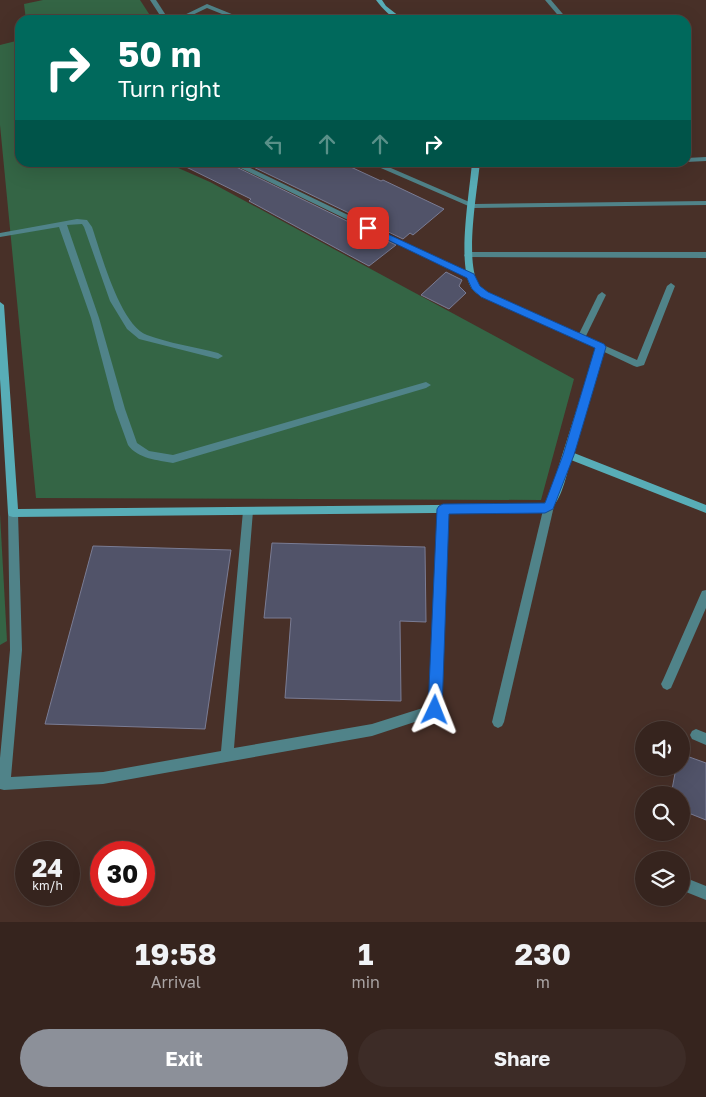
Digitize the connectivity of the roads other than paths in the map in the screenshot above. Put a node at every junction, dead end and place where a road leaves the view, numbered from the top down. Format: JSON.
{"nodes":[{"id":1,"x":153,"y":0,"type":"edge"},
{"id":2,"x":379,"y":0,"type":"edge"},
{"id":3,"x":548,"y":0,"type":"edge"},
{"id":4,"x":163,"y":15,"type":"edge"},
{"id":5,"x":188,"y":15,"type":"edge"},
{"id":6,"x":230,"y":15,"type":"edge"},
{"id":7,"x":394,"y":15,"type":"edge"},
{"id":8,"x":561,"y":15,"type":"edge"},
{"id":9,"x":706,"y":159,"type":"edge"},
{"id":10,"x":691,"y":160,"type":"edge"},
{"id":11,"x":242,"y":167,"type":"edge"},
{"id":12,"x":382,"y":167,"type":"edge"},
{"id":13,"x":476,"y":167,"type":"edge"},
{"id":14,"x":706,"y":203,"type":"edge"},
{"id":15,"x":473,"y":206,"type":"junction"},
{"id":16,"x":62,"y":223,"type":"junction"},
{"id":17,"x":0,"y":235,"type":"edge"},
{"id":18,"x":468,"y":255,"type":"junction"},
{"id":19,"x":706,"y":255,"type":"edge"},
{"id":20,"x":471,"y":276,"type":"junction"},
{"id":21,"x":671,"y":286,"type":"dead end"},
{"id":22,"x":602,"y":295,"type":"dead end"},
{"id":23,"x":0,"y":306,"type":"edge"},
{"id":24,"x":582,"y":338,"type":"junction"},
{"id":25,"x":601,"y":347,"type":"junction"},
{"id":26,"x":218,"y":356,"type":"dead end"},
{"id":27,"x":426,"y":385,"type":"dead end"},
{"id":28,"x":568,"y":455,"type":"junction"},
{"id":29,"x":549,"y":506,"type":"junction"},
{"id":30,"x":443,"y":509,"type":"junction"},
{"id":31,"x":706,"y":509,"type":"edge"},
{"id":32,"x":248,"y":511,"type":"junction"},
{"id":33,"x":13,"y":514,"type":"junction"},
{"id":34,"x":706,"y":595,"type":"edge"},
{"id":35,"x":667,"y":684,"type":"dead end"},
{"id":36,"x":498,"y":722,"type":"dead end"},
{"id":37,"x":227,"y":756,"type":"junction"},
{"id":38,"x":2,"y":784,"type":"edge"},
{"id":39,"x":690,"y":887,"type":"edge"},
{"id":40,"x":706,"y":893,"type":"edge"}],
"edges":[{"from":1,"to":4,"type":"street"},
{"from":2,"to":7,"type":"street"},
{"from":3,"to":8,"type":"street"},
{"from":5,"to":6,"type":"street"},
{"from":9,"to":10,"type":"street"},
{"from":11,"to":20,"type":"street"},
{"from":12,"to":15,"type":"street"},
{"from":13,"to":15,"type":"street"},
{"from":14,"to":15,"type":"street"},
{"from":15,"to":18,"type":"street"},
{"from":16,"to":17,"type":"street"},
{"from":16,"to":26,"type":"street"},
{"from":16,"to":27,"type":"street"},
{"from":18,"to":19,"type":"street"},
{"from":18,"to":20,"type":"street"},
{"from":20,"to":24,"type":"street"},
{"from":21,"to":25,"type":"street"},
{"from":22,"to":24,"type":"street"},
{"from":23,"to":33,"type":"street"},
{"from":24,"to":25,"type":"street"},
{"from":25,"to":28,"type":"street"},
{"from":28,"to":29,"type":"street"},
{"from":28,"to":31,"type":"street"},
{"from":29,"to":30,"type":"street"},
{"from":29,"to":36,"type":"street"},
{"from":30,"to":32,"type":"street"},
{"from":30,"to":37,"type":"street"},
{"from":32,"to":33,"type":"street"},
{"from":32,"to":37,"type":"street"},
{"from":33,"to":38,"type":"street"},
{"from":34,"to":35,"type":"street"},
{"from":37,"to":38,"type":"street"},
{"from":39,"to":40,"type":"street"}]}
